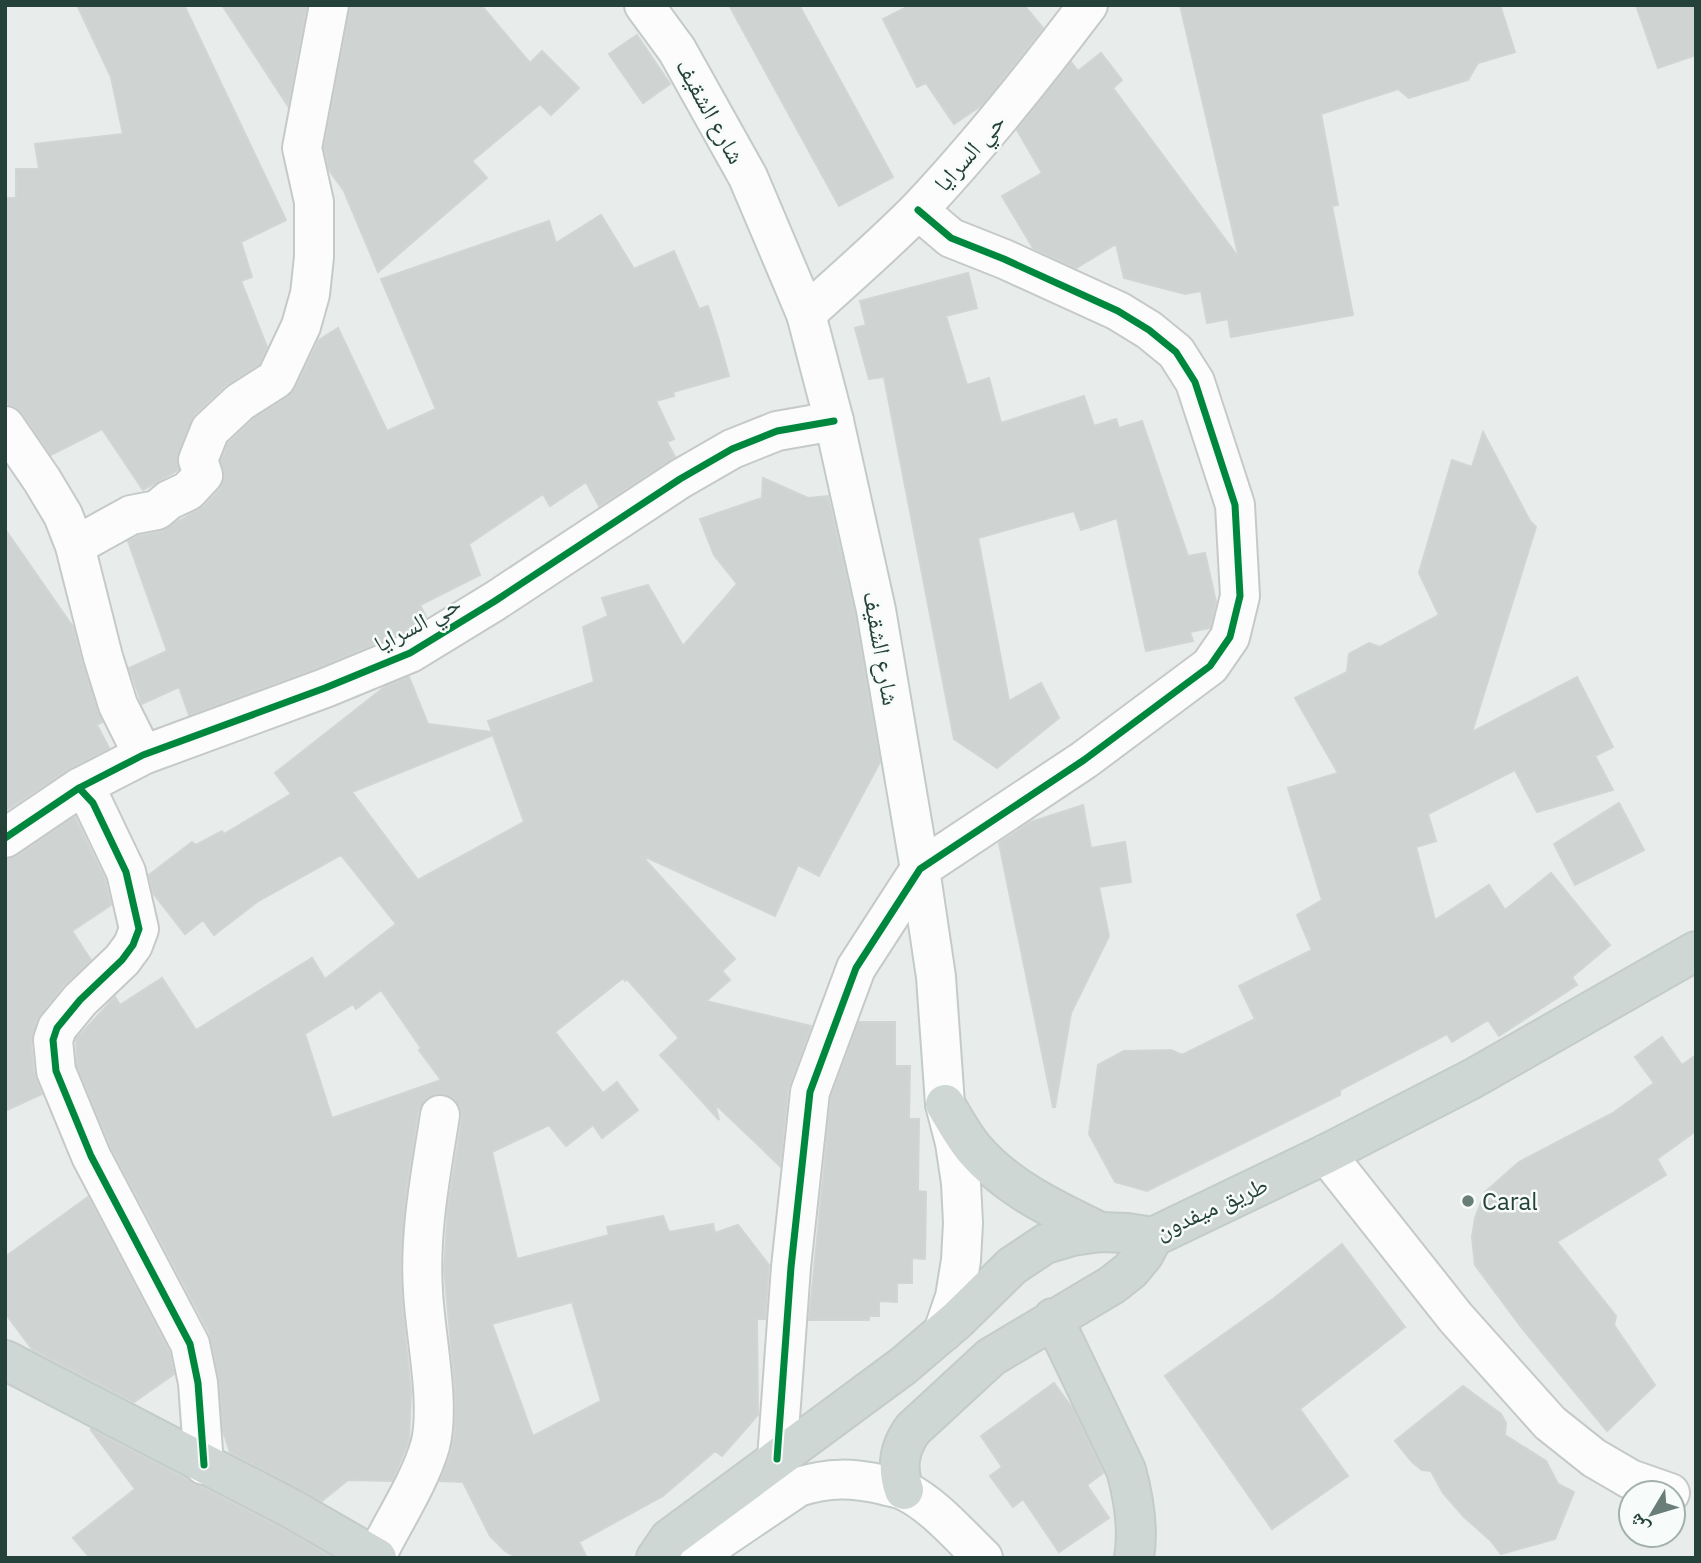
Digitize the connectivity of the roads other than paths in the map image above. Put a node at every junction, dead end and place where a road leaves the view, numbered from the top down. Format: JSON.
{"nodes":[{"id":1,"x":329,"y":5,"type":"edge"},
{"id":2,"x":644,"y":5,"type":"edge"},
{"id":3,"x":1088,"y":5,"type":"edge"},
{"id":4,"x":918,"y":210,"type":"junction"},
{"id":5,"x":806,"y":314,"type":"junction"},
{"id":6,"x":834,"y":421,"type":"junction"},
{"id":7,"x":5,"y":426,"type":"edge"},
{"id":8,"x":75,"y":547,"type":"junction"},
{"id":9,"x":143,"y":755,"type":"junction"},
{"id":10,"x":79,"y":788,"type":"junction"},
{"id":11,"x":5,"y":838,"type":"edge"},
{"id":12,"x":920,"y":869,"type":"junction"},
{"id":13,"x":1696,"y":951,"type":"edge"},
{"id":14,"x":945,"y":1104,"type":"junction"},
{"id":15,"x":440,"y":1115,"type":"dead end"},
{"id":16,"x":1326,"y":1154,"type":"junction"},
{"id":17,"x":1100,"y":1232,"type":"junction"},
{"id":18,"x":1153,"y":1237,"type":"junction"},
{"id":19,"x":1053,"y":1318,"type":"junction"},
{"id":20,"x":943,"y":1332,"type":"junction"},
{"id":21,"x":5,"y":1360,"type":"edge"},
{"id":22,"x":777,"y":1459,"type":"junction"},
{"id":23,"x":204,"y":1465,"type":"junction"},
{"id":24,"x":1630,"y":1479,"type":"edge"},
{"id":25,"x":904,"y":1490,"type":"junction"},
{"id":26,"x":376,"y":1557,"type":"edge"},
{"id":27,"x":656,"y":1558,"type":"edge"},
{"id":28,"x":693,"y":1558,"type":"edge"},
{"id":29,"x":983,"y":1558,"type":"edge"},
{"id":30,"x":1134,"y":1558,"type":"edge"}],
"edges":[{"from":1,"to":8,"type":"street"},
{"from":2,"to":5,"type":"street","name":"شارع الشقيف"},
{"from":3,"to":4,"type":"street","name":"حي السرايا"},
{"from":4,"to":5,"type":"street","name":"حي السرايا"},
{"from":4,"to":12,"type":"street"},
{"from":5,"to":6,"type":"street","name":"شارع الشقيف"},
{"from":6,"to":9,"type":"street","name":"حي السرايا"},
{"from":6,"to":12,"type":"street","name":"شارع الشقيف"},
{"from":7,"to":8,"type":"street"},
{"from":8,"to":9,"type":"street"},
{"from":9,"to":10,"type":"street","name":"حي السرايا"},
{"from":10,"to":11,"type":"street","name":"حي السرايا"},
{"from":10,"to":23,"type":"street"},
{"from":12,"to":14,"type":"street","name":"شارع الشقيف"},
{"from":12,"to":22,"type":"street"},
{"from":13,"to":16,"type":"main road","name":"طريق ميفدون"},
{"from":14,"to":17,"type":"main road"},
{"from":14,"to":20,"type":"street","name":"شارع الشقيف"},
{"from":15,"to":26,"type":"street"},
{"from":16,"to":18,"type":"main road","name":"طريق ميفدون"},
{"from":16,"to":24,"type":"street"},
{"from":17,"to":18,"type":"main road","name":"طريق ميفدون"},
{"from":17,"to":20,"type":"main road","name":"طريق ميفدون"},
{"from":18,"to":19,"type":"main road"},
{"from":19,"to":25,"type":"main road"},
{"from":19,"to":30,"type":"main road"},
{"from":20,"to":22,"type":"main road","name":"طريق ميفدون"},
{"from":21,"to":23,"type":"main road"},
{"from":22,"to":27,"type":"main road","name":"طريق ميفدون"},
{"from":23,"to":26,"type":"main road"},
{"from":25,"to":28,"type":"street"},
{"from":25,"to":29,"type":"street"}]}
